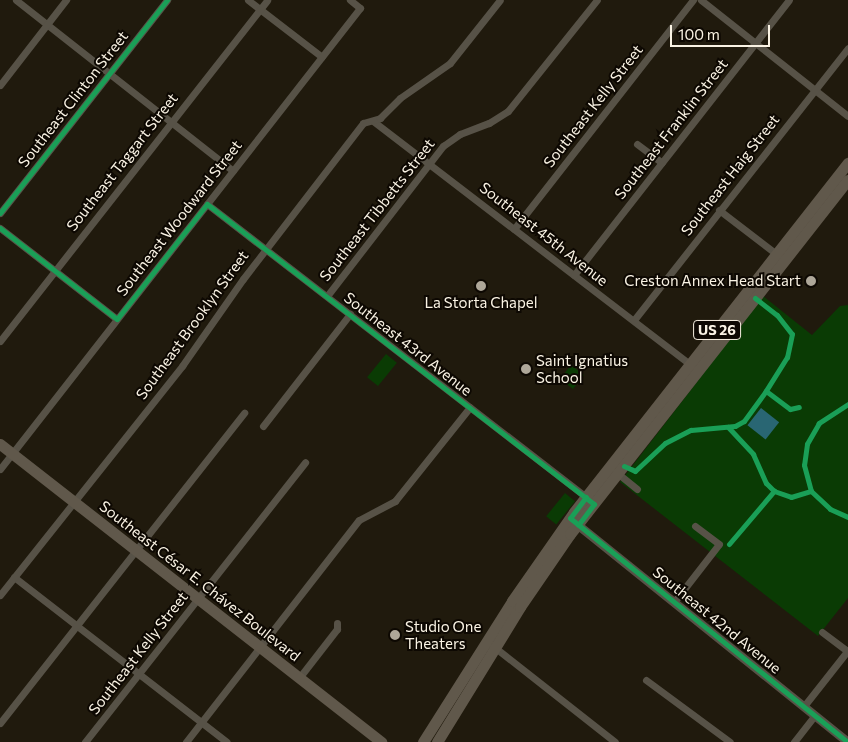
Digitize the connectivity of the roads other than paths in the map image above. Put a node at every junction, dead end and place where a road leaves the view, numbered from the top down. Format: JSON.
{"nodes":[{"id":1,"x":16,"y":0,"type":"edge"},
{"id":2,"x":66,"y":0,"type":"edge"},
{"id":3,"x":167,"y":0,"type":"edge"},
{"id":4,"x":248,"y":0,"type":"edge"},
{"id":5,"x":266,"y":0,"type":"edge"},
{"id":6,"x":350,"y":0,"type":"edge"},
{"id":7,"x":500,"y":0,"type":"edge"},
{"id":8,"x":597,"y":0,"type":"edge"},
{"id":9,"x":693,"y":0,"type":"edge"},
{"id":10,"x":701,"y":0,"type":"edge"},
{"id":11,"x":790,"y":0,"type":"edge"},
{"id":12,"x":260,"y":9,"type":"junction"},
{"id":13,"x":47,"y":24,"type":"junction"},
{"id":14,"x":756,"y":43,"type":"junction"},
{"id":15,"x":848,"y":48,"type":"edge"},
{"id":16,"x":322,"y":57,"type":"junction"},
{"id":17,"x":109,"y":73,"type":"junction"},
{"id":18,"x":0,"y":85,"type":"edge"},
{"id":19,"x":814,"y":90,"type":"junction"},
{"id":20,"x":848,"y":116,"type":"edge"},
{"id":21,"x":373,"y":121,"type":"junction"},
{"id":22,"x":171,"y":122,"type":"junction"},
{"id":23,"x":637,"y":144,"type":"dead end"},
{"id":24,"x":429,"y":163,"type":"junction"},
{"id":25,"x":662,"y":163,"type":"junction"},
{"id":26,"x":848,"y":163,"type":"edge"},
{"id":27,"x":233,"y":171,"type":"junction"},
{"id":28,"x":848,"y":180,"type":"edge"},
{"id":29,"x":207,"y":204,"type":"junction"},
{"id":30,"x":719,"y":210,"type":"junction"},
{"id":31,"x":0,"y":213,"type":"edge"},
{"id":32,"x":0,"y":228,"type":"edge"},
{"id":33,"x":514,"y":228,"type":"junction"},
{"id":34,"x":266,"y":249,"type":"junction"},
{"id":35,"x":781,"y":257,"type":"junction"},
{"id":36,"x":55,"y":271,"type":"junction"},
{"id":37,"x":574,"y":275,"type":"junction"},
{"id":38,"x":327,"y":296,"type":"junction"},
{"id":39,"x":350,"y":314,"type":"junction"},
{"id":40,"x":117,"y":319,"type":"junction"},
{"id":41,"x":634,"y":320,"type":"junction"},
{"id":42,"x":0,"y":341,"type":"edge"},
{"id":43,"x":694,"y":368,"type":"junction"},
{"id":44,"x":470,"y":407,"type":"junction"},
{"id":45,"x":244,"y":413,"type":"dead end"},
{"id":46,"x":263,"y":426,"type":"dead end"},
{"id":47,"x":0,"y":444,"type":"edge"},
{"id":48,"x":12,"y":453,"type":"junction"},
{"id":49,"x":305,"y":462,"type":"dead end"},
{"id":50,"x":0,"y":469,"type":"edge"},
{"id":51,"x":614,"y":470,"type":"junction"},
{"id":52,"x":638,"y":489,"type":"dead end"},
{"id":53,"x":590,"y":501,"type":"junction"},
{"id":54,"x":74,"y":502,"type":"junction"},
{"id":55,"x":574,"y":521,"type":"junction"},
{"id":56,"x":695,"y":526,"type":"dead end"},
{"id":57,"x":136,"y":550,"type":"junction"},
{"id":58,"x":14,"y":577,"type":"junction"},
{"id":59,"x":0,"y":595,"type":"edge"},
{"id":60,"x":198,"y":599,"type":"junction"},
{"id":61,"x":674,"y":602,"type":"junction"},
{"id":62,"x":337,"y":623,"type":"dead end"},
{"id":63,"x":76,"y":625,"type":"junction"},
{"id":64,"x":822,"y":632,"type":"dead end"},
{"id":65,"x":491,"y":644,"type":"junction"},
{"id":66,"x":260,"y":647,"type":"junction"},
{"id":67,"x":848,"y":650,"type":"edge"},
{"id":68,"x":139,"y":673,"type":"junction"},
{"id":69,"x":299,"y":678,"type":"junction"},
{"id":70,"x":646,"y":680,"type":"dead end"},
{"id":71,"x":804,"y":706,"type":"junction"},
{"id":72,"x":815,"y":715,"type":"junction"},
{"id":73,"x":202,"y":722,"type":"junction"},
{"id":74,"x":0,"y":723,"type":"edge"},
{"id":75,"x":86,"y":742,"type":"edge"},
{"id":76,"x":186,"y":742,"type":"edge"},
{"id":77,"x":227,"y":742,"type":"edge"},
{"id":78,"x":381,"y":742,"type":"edge"},
{"id":79,"x":423,"y":742,"type":"edge"},
{"id":80,"x":437,"y":742,"type":"edge"},
{"id":81,"x":615,"y":742,"type":"edge"},
{"id":82,"x":730,"y":742,"type":"edge"},
{"id":83,"x":794,"y":742,"type":"edge"},
{"id":84,"x":848,"y":742,"type":"edge"}],
"edges":[{"from":1,"to":13,"type":"street"},
{"from":2,"to":13,"type":"street"},
{"from":3,"to":17,"type":"street","name":"Southeast Clinton Street"},
{"from":4,"to":12,"type":"street"},
{"from":5,"to":12,"type":"street","name":"Southeast Taggart Street"},
{"from":6,"to":16,"type":"street","name":"Southeast Woodward Street"},
{"from":7,"to":21,"type":"street","name":"Southeast Brooklyn Street"},
{"from":8,"to":24,"type":"street","name":"Southeast Tibbetts Street"},
{"from":9,"to":33,"type":"street","name":"Southeast Kelly Street"},
{"from":10,"to":14,"type":"street"},
{"from":11,"to":14,"type":"street","name":"Southeast Franklin Street"},
{"from":12,"to":16,"type":"street"},
{"from":12,"to":22,"type":"street","name":"Southeast Taggart Street"},
{"from":13,"to":17,"type":"street"},
{"from":13,"to":18,"type":"street"},
{"from":14,"to":19,"type":"street"},
{"from":14,"to":25,"type":"street","name":"Southeast Franklin Street"},
{"from":15,"to":19,"type":"street","name":"Southeast Haig Street"},
{"from":16,"to":27,"type":"street","name":"Southeast Woodward Street"},
{"from":17,"to":22,"type":"street"},
{"from":17,"to":31,"type":"street","name":"Southeast Clinton Street"},
{"from":19,"to":20,"type":"street"},
{"from":19,"to":30,"type":"street","name":"Southeast Haig Street"},
{"from":21,"to":24,"type":"street","name":"Southeast 45th Avenue"},
{"from":21,"to":34,"type":"street","name":"Southeast Brooklyn Street"},
{"from":22,"to":27,"type":"street"},
{"from":22,"to":36,"type":"street","name":"Southeast Taggart Street"},
{"from":23,"to":25,"type":"street"},
{"from":24,"to":33,"type":"street","name":"Southeast 45th Avenue"},
{"from":24,"to":38,"type":"street","name":"Southeast Tibbetts Street"},
{"from":25,"to":37,"type":"street","name":"Southeast Franklin Street"},
{"from":26,"to":35,"type":"main road","number":"US 26"},
{"from":27,"to":29,"type":"street","name":"Southeast Woodward Street"},
{"from":28,"to":35,"type":"main road","number":"US 26"},
{"from":29,"to":34,"type":"street","name":"Southeast 43rd Avenue"},
{"from":29,"to":40,"type":"street","name":"Southeast Woodward Street"},
{"from":30,"to":35,"type":"street"},
{"from":30,"to":41,"type":"street","name":"Southeast Haig Street"},
{"from":32,"to":36,"type":"street"},
{"from":33,"to":37,"type":"street","name":"Southeast 45th Avenue"},
{"from":34,"to":38,"type":"street","name":"Southeast 43rd Avenue"},
{"from":34,"to":54,"type":"street","name":"Southeast Brooklyn Street"},
{"from":35,"to":43,"type":"main road","number":"US 26"},
{"from":36,"to":40,"type":"street"},
{"from":36,"to":42,"type":"street","name":"Southeast Taggart Street"},
{"from":37,"to":41,"type":"street","name":"Southeast 45th Avenue"},
{"from":38,"to":39,"type":"street","name":"Southeast 43rd Avenue"},
{"from":39,"to":44,"type":"street","name":"Southeast 43rd Avenue"},
{"from":39,"to":46,"type":"street"},
{"from":40,"to":48,"type":"street","name":"Southeast Woodward Street"},
{"from":41,"to":43,"type":"street","name":"Southeast 45th Avenue"},
{"from":43,"to":51,"type":"main road","number":"US 26"},
{"from":44,"to":53,"type":"street","name":"Southeast 43rd Avenue"},
{"from":44,"to":66,"type":"street"},
{"from":45,"to":57,"type":"street"},
{"from":47,"to":48,"type":"main road","name":"Southeast César E. Chávez Boulevard"},
{"from":48,"to":50,"type":"street","name":"Southeast Woodward Street"},
{"from":48,"to":54,"type":"main road","name":"Southeast César E. Chávez Boulevard"},
{"from":49,"to":60,"type":"street","name":"Southeast Kelly Street"},
{"from":51,"to":52,"type":"street"},
{"from":51,"to":53,"type":"main road","number":"US 26"},
{"from":53,"to":55,"type":"main road","number":"US 26"},
{"from":54,"to":57,"type":"main road","name":"Southeast César E. Chávez Boulevard"},
{"from":54,"to":58,"type":"street","name":"Southeast Brooklyn Street"},
{"from":55,"to":61,"type":"street","name":"Southeast 42nd Avenue"},
{"from":55,"to":65,"type":"main road","number":"US 26"},
{"from":56,"to":61,"type":"street"},
{"from":57,"to":60,"type":"main road","name":"Southeast César E. Chávez Boulevard"},
{"from":57,"to":63,"type":"street"},
{"from":58,"to":59,"type":"street","name":"Southeast Brooklyn Street"},
{"from":58,"to":63,"type":"street"},
{"from":60,"to":66,"type":"main road","name":"Southeast César E. Chávez Boulevard"},
{"from":60,"to":68,"type":"street","name":"Southeast Kelly Street"},
{"from":61,"to":71,"type":"street","name":"Southeast 42nd Avenue"},
{"from":62,"to":69,"type":"street"},
{"from":63,"to":68,"type":"street"},
{"from":63,"to":74,"type":"street"},
{"from":64,"to":67,"type":"street"},
{"from":65,"to":79,"type":"main road","number":"US 26"},
{"from":65,"to":80,"type":"main road","number":"US 26"},
{"from":65,"to":81,"type":"street"},
{"from":66,"to":69,"type":"main road","name":"Southeast César E. Chávez Boulevard"},
{"from":66,"to":73,"type":"street"},
{"from":67,"to":71,"type":"street"},
{"from":68,"to":73,"type":"street"},
{"from":68,"to":75,"type":"street","name":"Southeast Kelly Street"},
{"from":69,"to":78,"type":"main road","name":"Southeast César E. Chávez Boulevard"},
{"from":70,"to":82,"type":"street"},
{"from":71,"to":72,"type":"street","name":"Southeast 42nd Avenue"},
{"from":72,"to":83,"type":"street"},
{"from":72,"to":84,"type":"street","name":"Southeast 42nd Avenue"},
{"from":73,"to":76,"type":"street"},
{"from":73,"to":77,"type":"street"}]}
